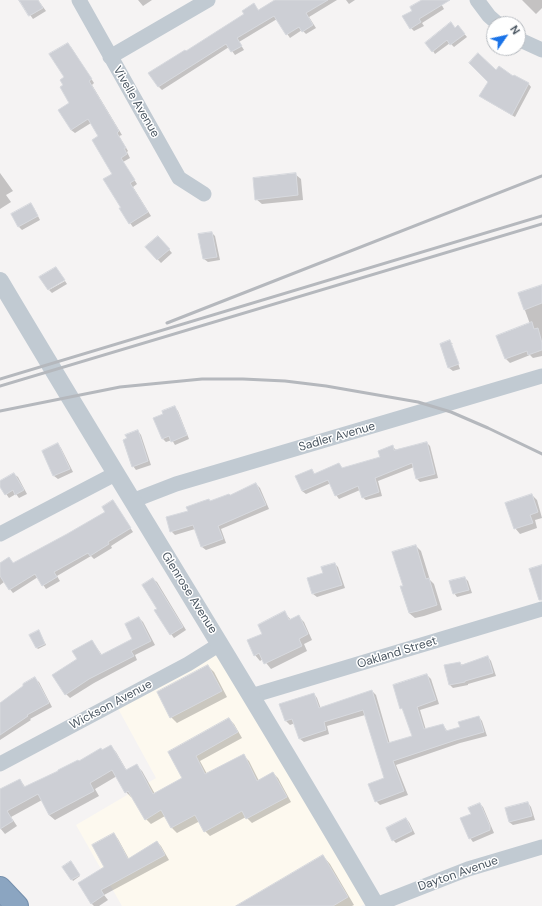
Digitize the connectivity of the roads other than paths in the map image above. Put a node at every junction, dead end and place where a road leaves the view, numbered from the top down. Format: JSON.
{"nodes":[{"id":1,"x":79,"y":0,"type":"edge"},
{"id":2,"x":208,"y":0,"type":"edge"},
{"id":3,"x":477,"y":0,"type":"edge"},
{"id":4,"x":489,"y":16,"type":"edge"},
{"id":5,"x":526,"y":43,"type":"edge"},
{"id":6,"x":542,"y":50,"type":"edge"},
{"id":7,"x":110,"y":57,"type":"junction"},
{"id":8,"x":204,"y":194,"type":"dead end"},
{"id":9,"x":0,"y":281,"type":"edge"},
{"id":10,"x":542,"y":376,"type":"edge"},
{"id":11,"x":116,"y":474,"type":"junction"},
{"id":12,"x":132,"y":501,"type":"junction"},
{"id":13,"x":0,"y":534,"type":"edge"},
{"id":14,"x":542,"y":609,"type":"edge"},
{"id":15,"x":220,"y":644,"type":"junction"},
{"id":16,"x":251,"y":696,"type":"junction"},
{"id":17,"x":0,"y":764,"type":"edge"},
{"id":18,"x":542,"y":847,"type":"edge"},
{"id":19,"x":0,"y":888,"type":"edge"},
{"id":20,"x":376,"y":905,"type":"edge"},
{"id":21,"x":17,"y":906,"type":"edge"}],
"edges":[{"from":1,"to":7,"type":"street","name":"Vivelle Avenue"},
{"from":2,"to":7,"type":"street"},
{"from":3,"to":4,"type":"street"},
{"from":5,"to":6,"type":"street"},
{"from":7,"to":8,"type":"street","name":"Vivelle Avenue"},
{"from":9,"to":11,"type":"street","name":"Glenrose Avenue"},
{"from":10,"to":12,"type":"street","name":"Sadler Avenue"},
{"from":11,"to":12,"type":"street","name":"Glenrose Avenue"},
{"from":11,"to":13,"type":"street"},
{"from":12,"to":15,"type":"street","name":"Glenrose Avenue"},
{"from":14,"to":16,"type":"street","name":"Oakland Street"},
{"from":15,"to":16,"type":"street","name":"Glenrose Avenue"},
{"from":15,"to":17,"type":"street","name":"Wickson Avenue"},
{"from":16,"to":20,"type":"street","name":"Glenrose Avenue"},
{"from":18,"to":20,"type":"street","name":"Dayton Avenue"},
{"from":19,"to":21,"type":"highway"}]}
